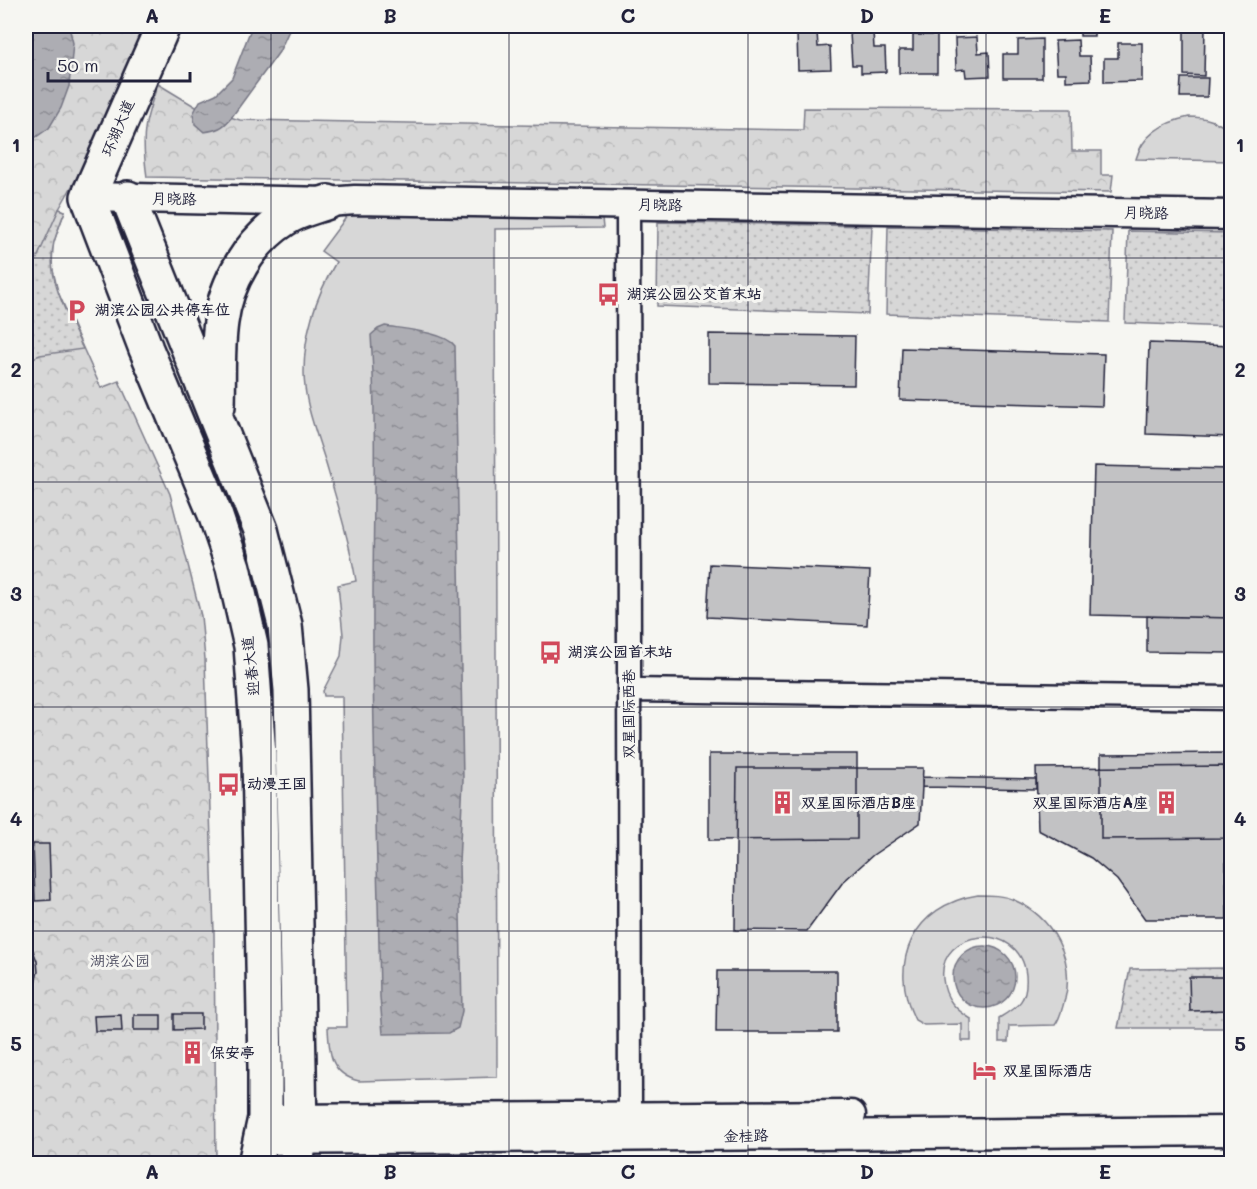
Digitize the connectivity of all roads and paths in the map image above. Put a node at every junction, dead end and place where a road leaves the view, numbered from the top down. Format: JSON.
{"nodes":[{"id":1,"x":163,"y":26,"type":"edge"},
{"id":2,"x":88,"y":197,"type":"junction"},
{"id":3,"x":128,"y":198,"type":"junction"},
{"id":4,"x":328,"y":202,"type":"junction"},
{"id":5,"x":628,"y":204,"type":"junction"},
{"id":6,"x":1232,"y":215,"type":"edge"},
{"id":7,"x":218,"y":420,"type":"junction"},
{"id":8,"x":629,"y":690,"type":"junction"},
{"id":9,"x":1232,"y":698,"type":"edge"},
{"id":10,"x":1232,"y":1112,"type":"edge"},
{"id":11,"x":630,"y":1117,"type":"junction"},
{"id":12,"x":1232,"y":1131,"type":"edge"},
{"id":13,"x":260,"y":1140,"type":"edge"},
{"id":14,"x":298,"y":1141,"type":"edge"}],
"edges":[{"from":1,"to":2,"type":"main road","name":"环湖大道"},
{"from":2,"to":3,"type":"street","name":"月晓路"},
{"from":2,"to":13,"type":"main road","name":"迎春大道"},
{"from":3,"to":4,"type":"street","name":"月晓路"},
{"from":3,"to":7,"type":"main road"},
{"from":4,"to":5,"type":"street","name":"月晓路"},
{"from":4,"to":7,"type":"main road"},
{"from":5,"to":6,"type":"street","name":"月晓路"},
{"from":5,"to":8,"type":"street","name":"双星国际西巷"},
{"from":7,"to":14,"type":"main road"},
{"from":8,"to":9,"type":"street"},
{"from":8,"to":11,"type":"street","name":"双星国际西巷"},
{"from":10,"to":11,"type":"street","name":"金桂路"},
{"from":11,"to":14,"type":"street","name":"金桂路"},
{"from":12,"to":14,"type":"street","name":"金桂路"},
{"from":13,"to":14,"type":"street","name":"金桂路"}]}
